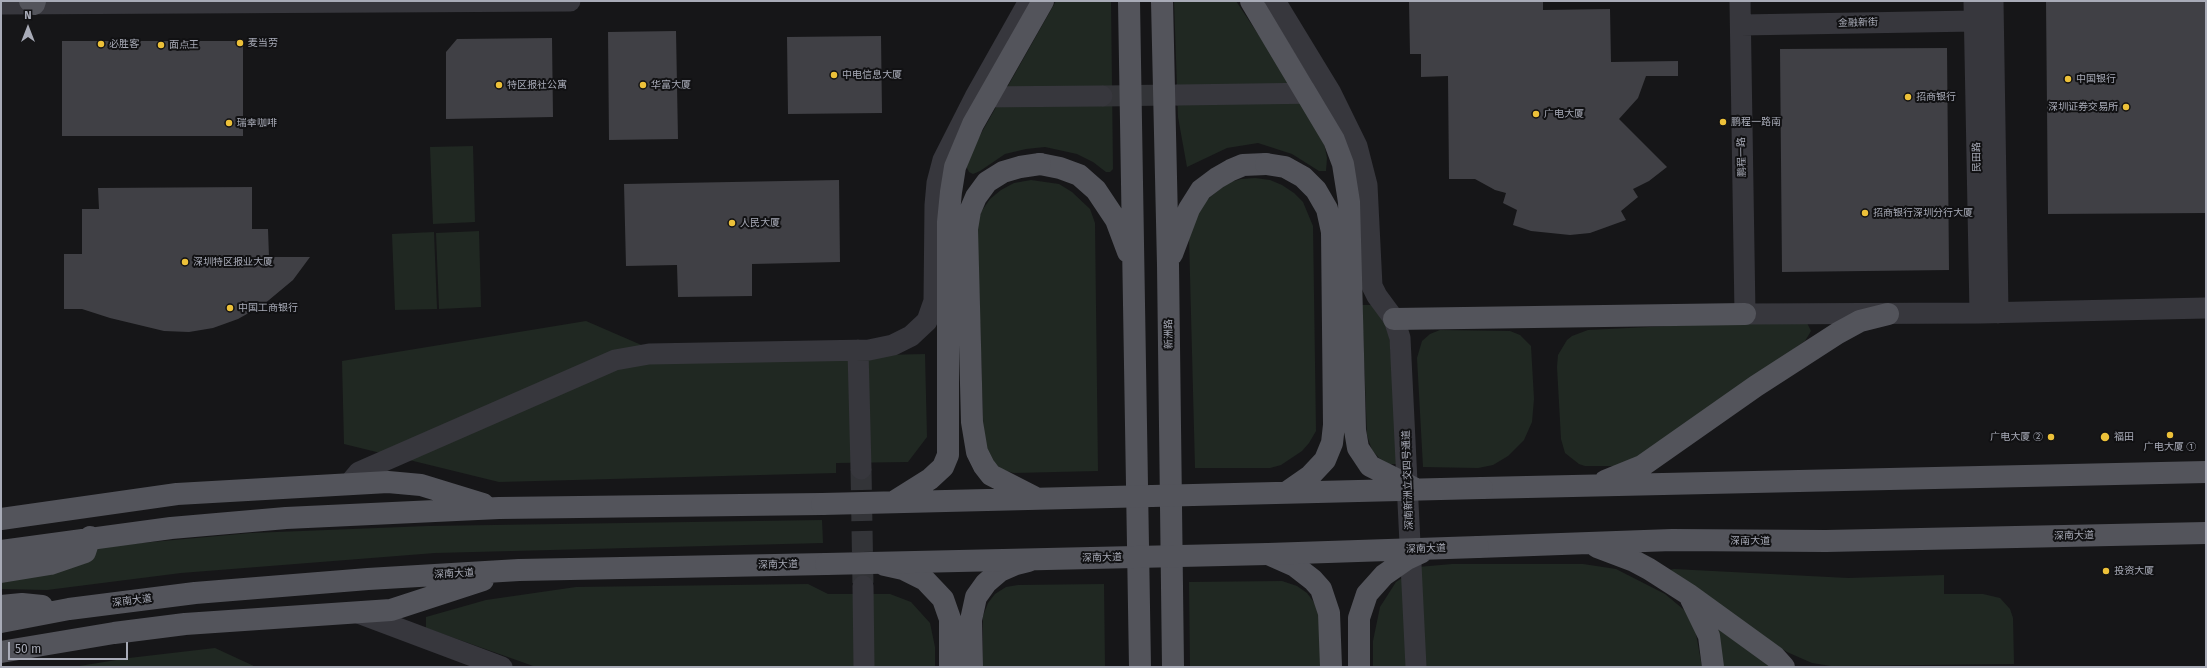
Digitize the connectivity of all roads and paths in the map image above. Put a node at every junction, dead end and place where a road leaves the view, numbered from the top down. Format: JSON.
{"nodes":[{"id":1,"x":570,"y":1,"type":"edge"},
{"id":2,"x":1029,"y":1,"type":"edge"},
{"id":3,"x":1043,"y":1,"type":"edge"},
{"id":4,"x":1129,"y":1,"type":"edge"},
{"id":5,"x":1162,"y":1,"type":"edge"},
{"id":6,"x":1251,"y":1,"type":"edge"},
{"id":7,"x":1274,"y":1,"type":"edge"},
{"id":8,"x":1740,"y":1,"type":"edge"},
{"id":9,"x":1993,"y":1,"type":"edge"},
{"id":10,"x":33,"y":2,"type":"edge"},
{"id":11,"x":1,"y":4,"type":"edge"},
{"id":12,"x":1975,"y":11,"type":"edge"},
{"id":13,"x":1741,"y":25,"type":"junction"},
{"id":14,"x":1331,"y":93,"type":"junction"},
{"id":15,"x":1178,"y":95,"type":"tunnel mouth"},
{"id":16,"x":975,"y":96,"type":"junction"},
{"id":17,"x":1102,"y":96,"type":"tunnel mouth"},
{"id":18,"x":1168,"y":265,"type":"junction"},
{"id":19,"x":1133,"y":266,"type":"junction"},
{"id":20,"x":2206,"y":308,"type":"edge"},
{"id":21,"x":1989,"y":313,"type":"junction"},
{"id":22,"x":1745,"y":314,"type":"junction"},
{"id":23,"x":1888,"y":314,"type":"junction"},
{"id":24,"x":1394,"y":319,"type":"junction"},
{"id":25,"x":858,"y":350,"type":"junction"},
{"id":26,"x":860,"y":469,"type":"tunnel mouth"},
{"id":27,"x":2206,"y":472,"type":"edge"},
{"id":28,"x":348,"y":484,"type":"junction"},
{"id":29,"x":1593,"y":486,"type":"junction"},
{"id":30,"x":1416,"y":489,"type":"junction"},
{"id":31,"x":1287,"y":492,"type":"junction"},
{"id":32,"x":193,"y":493,"type":"junction"},
{"id":33,"x":1037,"y":499,"type":"junction"},
{"id":34,"x":894,"y":502,"type":"junction"},
{"id":35,"x":499,"y":508,"type":"junction"},
{"id":36,"x":286,"y":518,"type":"junction"},
{"id":37,"x":1,"y":519,"type":"edge"},
{"id":38,"x":2206,"y":533,"type":"edge"},
{"id":39,"x":90,"y":537,"type":"junction"},
{"id":40,"x":1588,"y":544,"type":"junction"},
{"id":41,"x":1428,"y":550,"type":"junction"},
{"id":42,"x":1,"y":551,"type":"edge"},
{"id":43,"x":1268,"y":554,"type":"junction"},
{"id":44,"x":1036,"y":560,"type":"junction"},
{"id":45,"x":874,"y":563,"type":"junction"},
{"id":46,"x":519,"y":570,"type":"junction"},
{"id":47,"x":1,"y":572,"type":"edge"},
{"id":48,"x":862,"y":586,"type":"tunnel mouth"},
{"id":49,"x":1688,"y":594,"type":"junction"},
{"id":50,"x":132,"y":601,"type":"junction"},
{"id":51,"x":1,"y":606,"type":"edge"},
{"id":52,"x":69,"y":609,"type":"junction"},
{"id":53,"x":358,"y":613,"type":"junction"},
{"id":54,"x":234,"y":619,"type":"junction"},
{"id":55,"x":1,"y":622,"type":"edge"},
{"id":56,"x":1,"y":652,"type":"edge"},
{"id":57,"x":502,"y":667,"type":"edge"},
{"id":58,"x":864,"y":667,"type":"edge"},
{"id":59,"x":950,"y":667,"type":"edge"},
{"id":60,"x":972,"y":667,"type":"edge"},
{"id":61,"x":1140,"y":667,"type":"edge"},
{"id":62,"x":1173,"y":667,"type":"edge"},
{"id":63,"x":1331,"y":667,"type":"edge"},
{"id":64,"x":1359,"y":667,"type":"edge"},
{"id":65,"x":1416,"y":667,"type":"edge"},
{"id":66,"x":1713,"y":667,"type":"edge"},
{"id":67,"x":1784,"y":667,"type":"edge"}],
"edges":[{"from":1,"to":10,"type":"street"},
{"from":2,"to":16,"type":"street"},
{"from":3,"to":34,"type":"main road","bridge":true},
{"from":4,"to":19,"type":"main road"},
{"from":5,"to":18,"type":"main road","name":"新洲路"},
{"from":6,"to":30,"type":"main road","bridge":true},
{"from":7,"to":14,"type":"street"},
{"from":8,"to":13,"type":"street","name":"鹏程一路"},
{"from":9,"to":21,"type":"street","name":"民田路"},
{"from":10,"to":11,"type":"street"},
{"from":12,"to":13,"type":"street","name":"金融新街"},
{"from":12,"to":21,"type":"street","name":"民田路"},
{"from":13,"to":22,"type":"street","name":"鹏程一路"},
{"from":14,"to":15,"type":"street"},
{"from":14,"to":24,"type":"street"},
{"from":16,"to":17,"type":"street"},
{"from":16,"to":25,"type":"street"},
{"from":18,"to":31,"type":"main road","bridge":true},
{"from":18,"to":62,"type":"main road","name":"新洲路"},
{"from":19,"to":33,"type":"main road","bridge":true},
{"from":19,"to":61,"type":"main road"},
{"from":20,"to":21,"type":"street"},
{"from":21,"to":23,"type":"street"},
{"from":22,"to":23,"type":"street"},
{"from":22,"to":24,"type":"main road"},
{"from":23,"to":29,"type":"main road"},
{"from":24,"to":65,"type":"street","name":"深南新洲立交四号通道"},
{"from":25,"to":26,"type":"street"},
{"from":25,"to":28,"type":"street"},
{"from":27,"to":29,"type":"main road"},
{"from":28,"to":32,"type":"main road"},
{"from":28,"to":35,"type":"main road"},
{"from":29,"to":30,"type":"main road","bridge":true},
{"from":30,"to":31,"type":"main road","bridge":true},
{"from":31,"to":33,"type":"main road","bridge":true},
{"from":32,"to":36,"type":"main road"},
{"from":32,"to":37,"type":"main road"},
{"from":33,"to":34,"type":"main road","bridge":true},
{"from":34,"to":35,"type":"main road","bridge":true},
{"from":35,"to":36,"type":"main road"},
{"from":36,"to":39,"type":"main road"},
{"from":38,"to":40,"type":"main road","name":"深南大道"},
{"from":39,"to":42,"type":"main road"},
{"from":39,"to":47,"type":"main road"},
{"from":40,"to":41,"type":"main road","name":"深南大道","bridge":true},
{"from":40,"to":49,"type":"main road"},
{"from":41,"to":43,"type":"main road","name":"深南大道","bridge":true},
{"from":41,"to":64,"type":"main road","bridge":true},
{"from":43,"to":44,"type":"main road","name":"深南大道","bridge":true},
{"from":43,"to":63,"type":"main road"},
{"from":44,"to":45,"type":"main road","name":"深南大道","bridge":true},
{"from":44,"to":60,"type":"main road","bridge":true},
{"from":45,"to":46,"type":"main road","name":"深南大道","bridge":true},
{"from":45,"to":59,"type":"main road","bridge":true},
{"from":46,"to":50,"type":"main road","name":"深南大道"},
{"from":46,"to":53,"type":"main road"},
{"from":48,"to":58,"type":"street"},
{"from":49,"to":66,"type":"main road"},
{"from":49,"to":67,"type":"main road"},
{"from":50,"to":52,"type":"main road","name":"深南大道"},
{"from":50,"to":54,"type":"main road"},
{"from":51,"to":52,"type":"main road"},
{"from":52,"to":55,"type":"main road","name":"深南大道"},
{"from":53,"to":54,"type":"main road"},
{"from":53,"to":57,"type":"street"},
{"from":54,"to":56,"type":"main road"}]}
